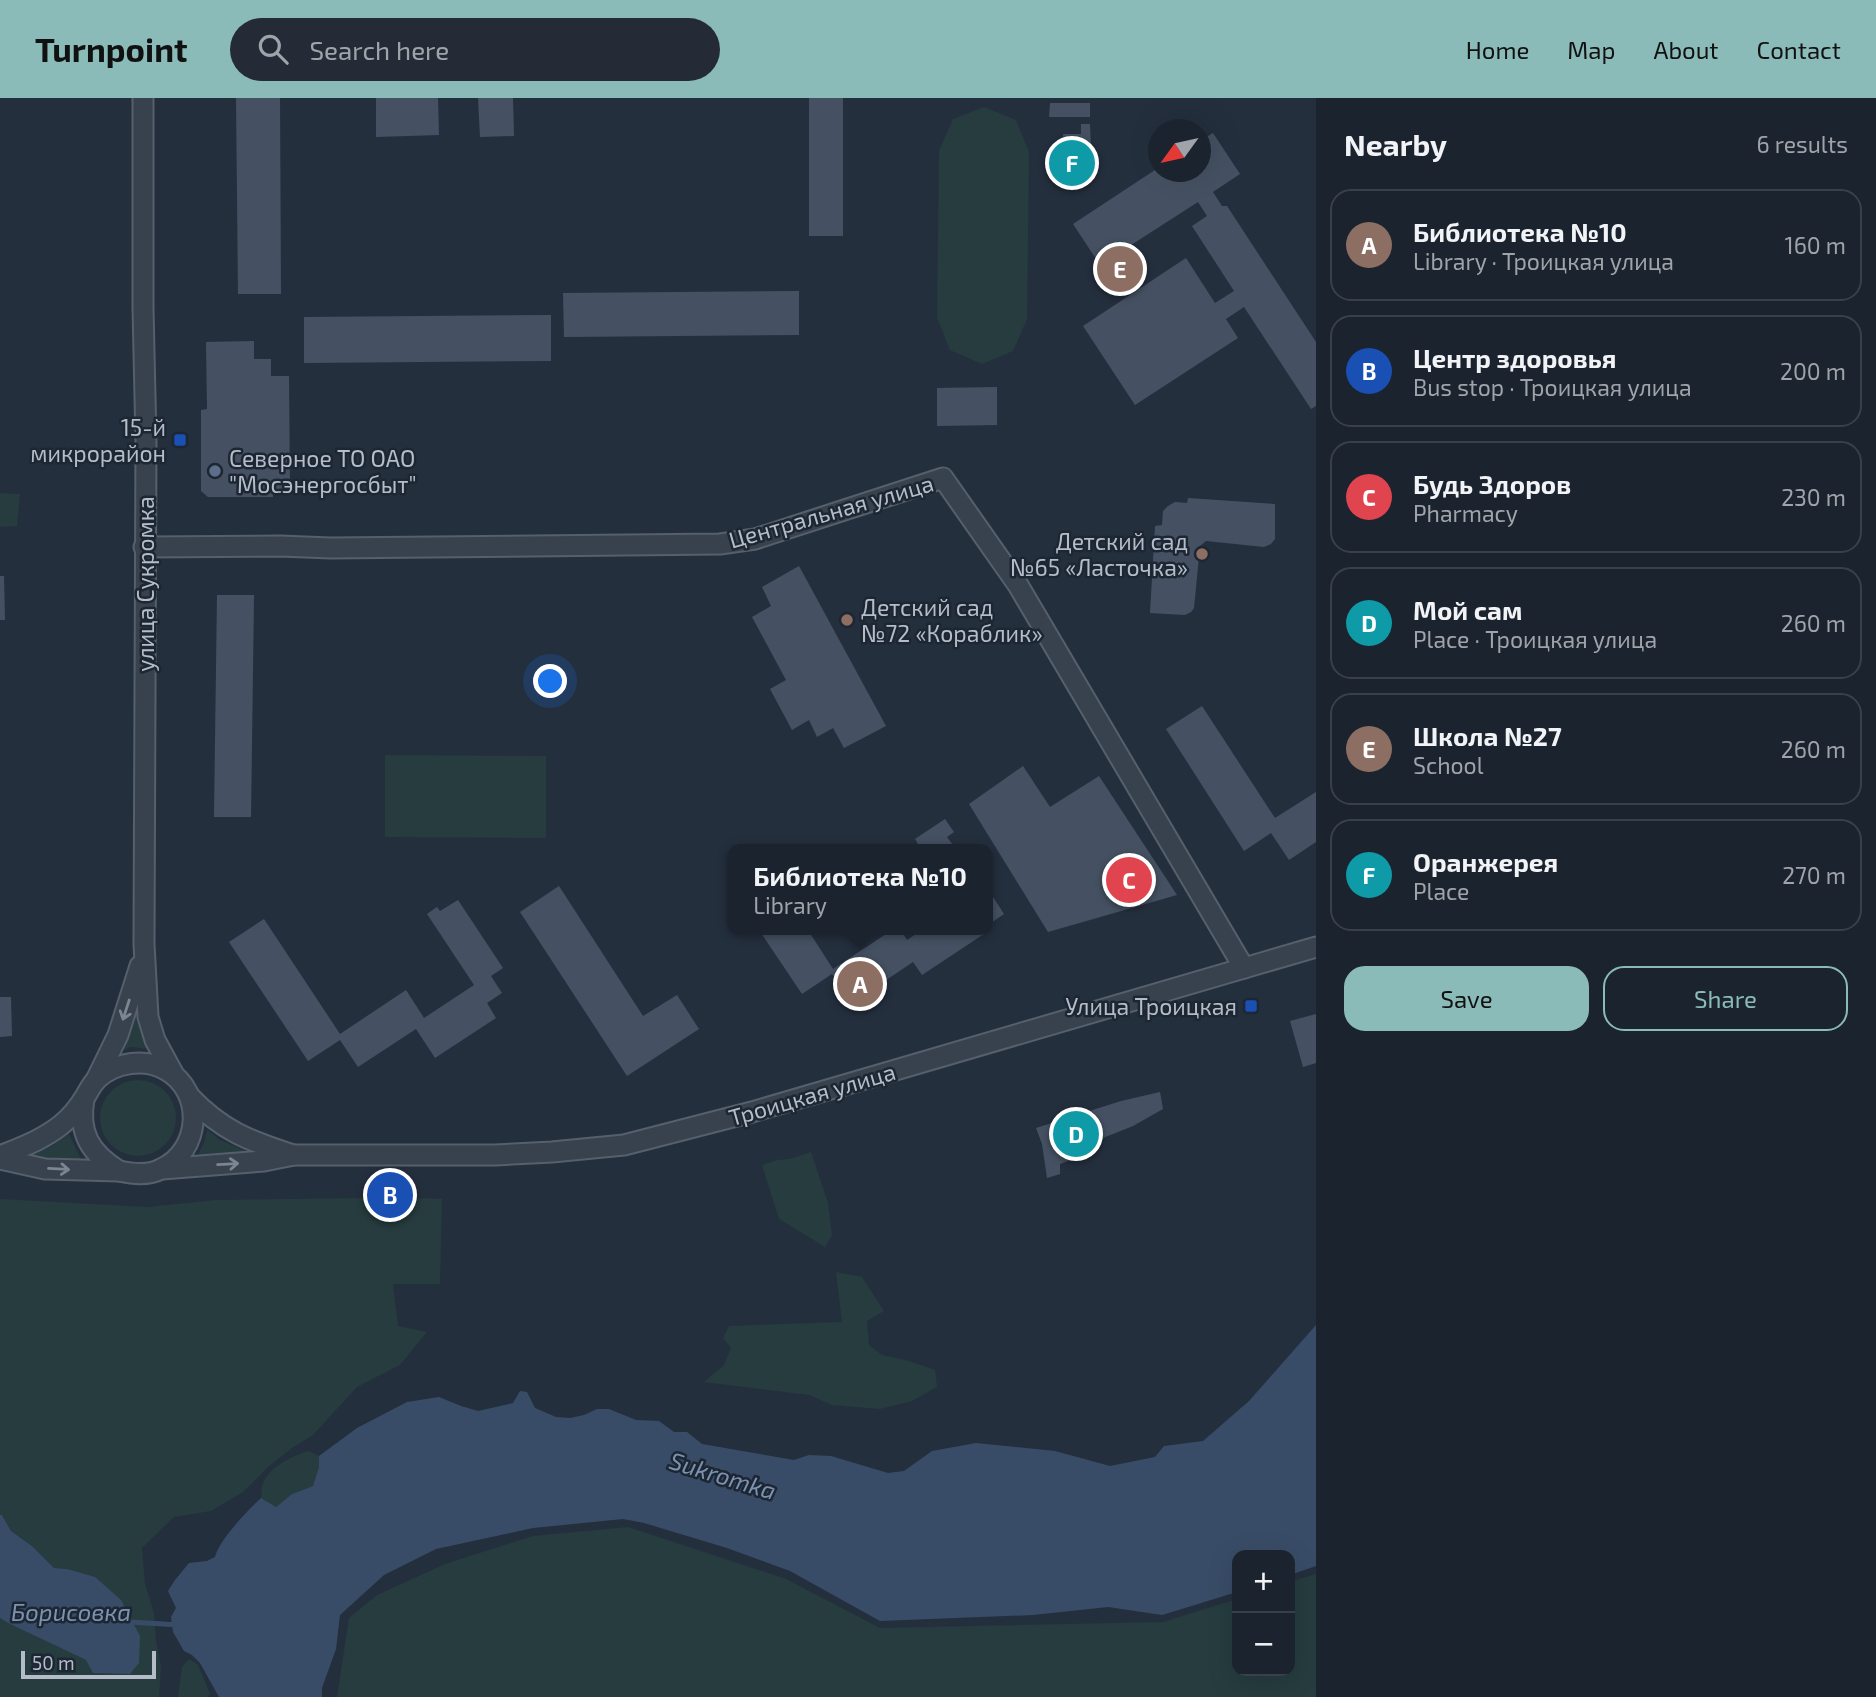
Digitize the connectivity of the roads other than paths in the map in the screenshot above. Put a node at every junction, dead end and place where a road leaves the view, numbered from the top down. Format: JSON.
{"nodes":[{"id":1,"x":143,"y":98,"type":"edge"},
{"id":2,"x":144,"y":547,"type":"junction"},
{"id":3,"x":144,"y":944,"type":"junction"},
{"id":4,"x":1316,"y":947,"type":"edge"},
{"id":5,"x":1244,"y":968,"type":"junction"},
{"id":6,"x":174,"y":1075,"type":"junction"},
{"id":7,"x":97,"y":1079,"type":"junction"},
{"id":8,"x":190,"y":1097,"type":"junction"},
{"id":9,"x":84,"y":1098,"type":"junction"},
{"id":10,"x":294,"y":1155,"type":"junction"},
{"id":11,"x":0,"y":1158,"type":"edge"},
{"id":12,"x":162,"y":1169,"type":"junction"},
{"id":13,"x":119,"y":1171,"type":"junction"}],
"edges":[{"from":1,"to":2,"type":"street","name":"улица Сукромка"},
{"from":2,"to":3,"type":"street","name":"улица Сукромка"},
{"from":2,"to":5,"type":"street","name":"Центральная улица"},
{"from":3,"to":6,"type":"street","name":"улица Сукромка"},
{"from":3,"to":7,"type":"street","name":"улица Сукромка","one_way":true},
{"from":4,"to":5,"type":"street","name":"Троицкая улица"},
{"from":5,"to":10,"type":"street","name":"Троицкая улица"},
{"from":6,"to":7,"type":"street"},
{"from":6,"to":8,"type":"street"},
{"from":7,"to":9,"type":"street"},
{"from":8,"to":10,"type":"street","name":"Троицкая улица"},
{"from":8,"to":12,"type":"street"},
{"from":9,"to":11,"type":"street"},
{"from":9,"to":13,"type":"street"},
{"from":12,"to":10,"type":"street","name":"Троицкая улица","one_way":true},
{"from":11,"to":13,"type":"street","one_way":true},
{"from":12,"to":13,"type":"street"}]}
